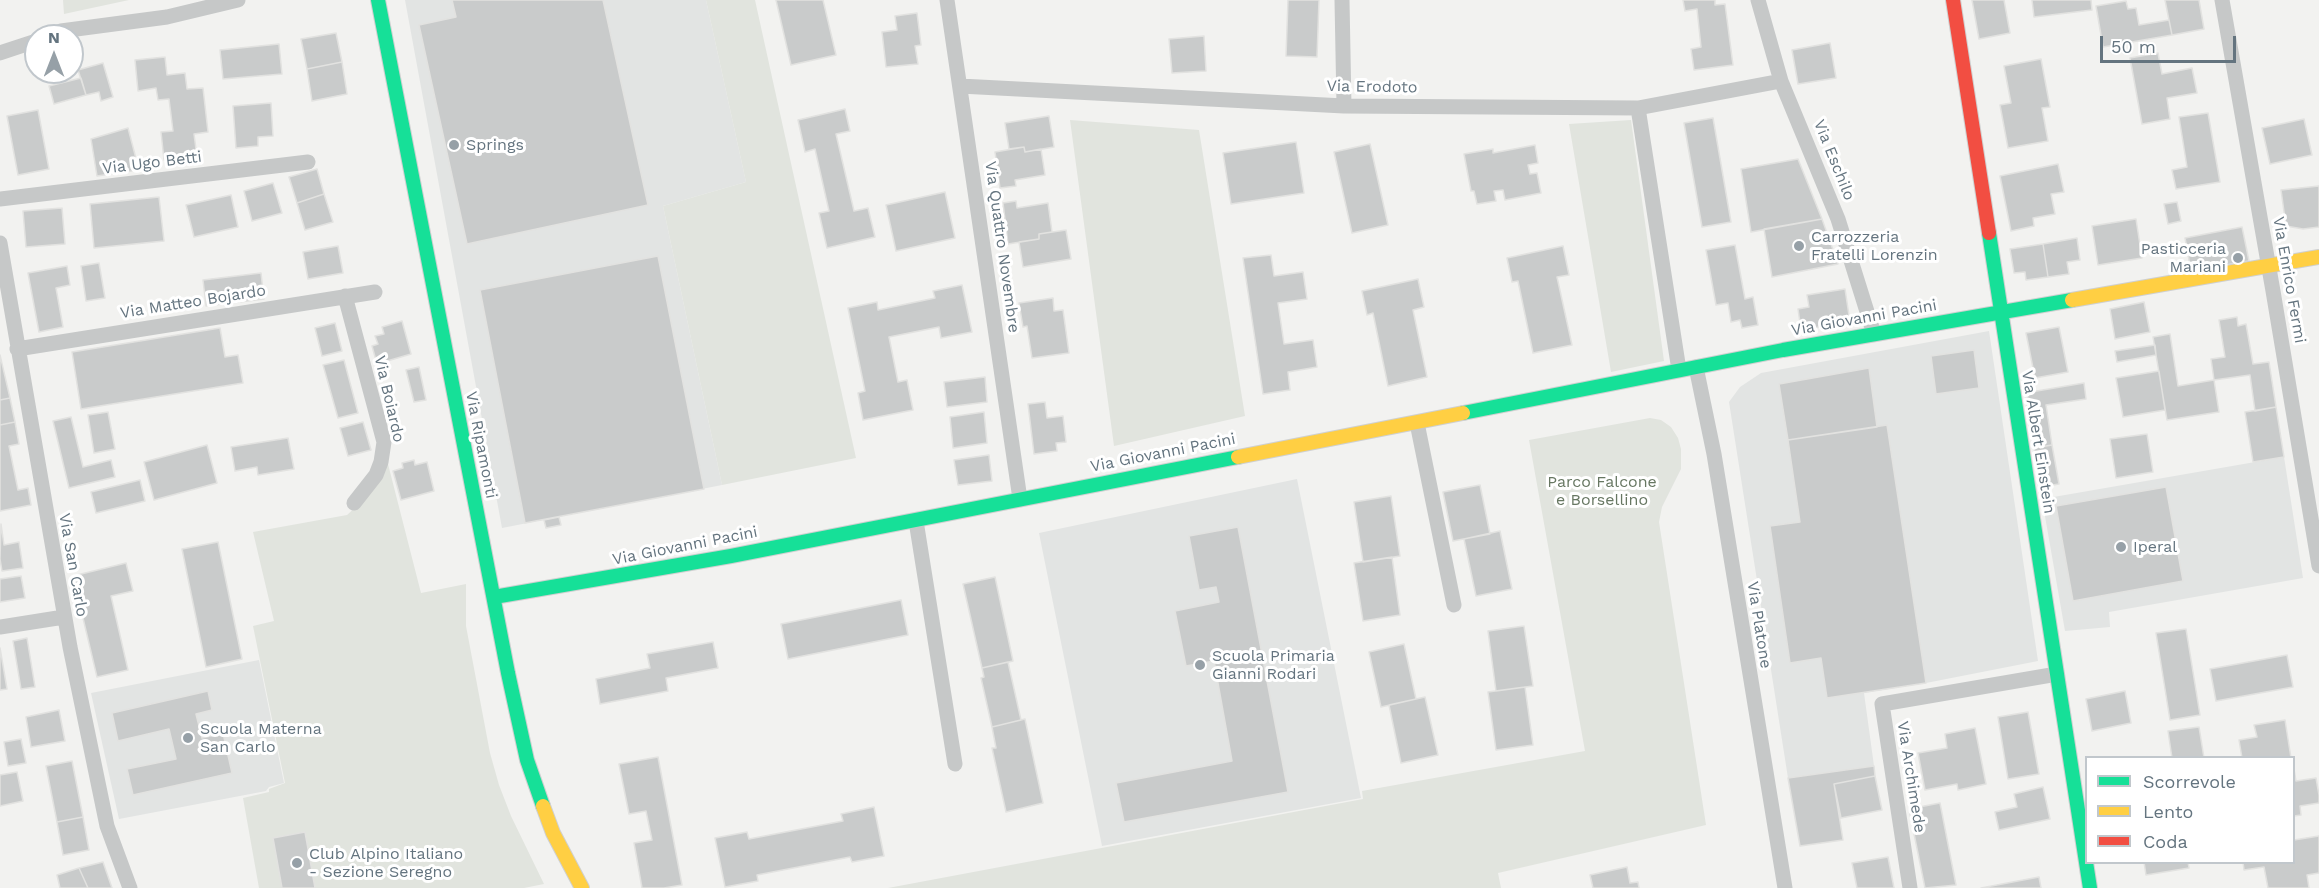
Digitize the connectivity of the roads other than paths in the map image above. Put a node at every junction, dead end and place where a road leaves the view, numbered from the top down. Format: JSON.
{"nodes":[{"id":1,"x":238,"y":0,"type":"edge"},
{"id":2,"x":378,"y":0,"type":"edge"},
{"id":3,"x":947,"y":0,"type":"edge"},
{"id":4,"x":1342,"y":0,"type":"edge"},
{"id":5,"x":1758,"y":0,"type":"edge"},
{"id":6,"x":1953,"y":0,"type":"edge"},
{"id":7,"x":2222,"y":0,"type":"edge"},
{"id":8,"x":84,"y":29,"type":"edge"},
{"id":9,"x":24,"y":45,"type":"edge"},
{"id":10,"x":0,"y":53,"type":"edge"},
{"id":11,"x":1781,"y":81,"type":"junction"},
{"id":12,"x":960,"y":86,"type":"junction"},
{"id":13,"x":1344,"y":106,"type":"junction"},
{"id":14,"x":1638,"y":108,"type":"junction"},
{"id":15,"x":308,"y":162,"type":"dead end"},
{"id":16,"x":0,"y":199,"type":"edge"},
{"id":17,"x":0,"y":243,"type":"edge"},
{"id":18,"x":2319,"y":257,"type":"edge"},
{"id":19,"x":2269,"y":266,"type":"junction"},
{"id":20,"x":375,"y":292,"type":"dead end"},
{"id":21,"x":345,"y":296,"type":"junction"},
{"id":22,"x":2002,"y":312,"type":"junction"},
{"id":23,"x":1874,"y":334,"type":"junction"},
{"id":24,"x":17,"y":349,"type":"junction"},
{"id":25,"x":1696,"y":367,"type":"junction"},
{"id":26,"x":1680,"y":370,"type":"junction"},
{"id":27,"x":1417,"y":423,"type":"junction"},
{"id":28,"x":1020,"y":499,"type":"junction"},
{"id":29,"x":354,"y":502,"type":"dead end"},
{"id":30,"x":916,"y":521,"type":"junction"},
{"id":31,"x":2319,"y":566,"type":"edge"},
{"id":32,"x":494,"y":597,"type":"junction"},
{"id":33,"x":1454,"y":605,"type":"dead end"},
{"id":34,"x":64,"y":617,"type":"junction"},
{"id":35,"x":0,"y":627,"type":"edge"},
{"id":36,"x":2057,"y":674,"type":"junction"},
{"id":37,"x":955,"y":764,"type":"dead end"},
{"id":38,"x":2085,"y":856,"type":"edge"},
{"id":39,"x":2086,"y":864,"type":"edge"},
{"id":40,"x":130,"y":888,"type":"edge"},
{"id":41,"x":582,"y":888,"type":"edge"},
{"id":42,"x":1785,"y":888,"type":"edge"},
{"id":43,"x":1910,"y":888,"type":"edge"},
{"id":44,"x":2090,"y":888,"type":"edge"}],
"edges":[{"from":1,"to":8,"type":"street"},
{"from":2,"to":32,"type":"street","name":"Via Ripamonti"},
{"from":3,"to":12,"type":"street","name":"Via Quattro Novembre"},
{"from":4,"to":13,"type":"street"},
{"from":5,"to":11,"type":"street","name":"Via Eschilo"},
{"from":6,"to":22,"type":"street","name":"Via Albert Einstein"},
{"from":7,"to":19,"type":"street","name":"Via Enrico Fermi"},
{"from":9,"to":10,"type":"street"},
{"from":11,"to":14,"type":"street","name":"Via Erodoto"},
{"from":11,"to":23,"type":"street","name":"Via Eschilo"},
{"from":12,"to":13,"type":"street","name":"Via Erodoto"},
{"from":12,"to":28,"type":"street","name":"Via Quattro Novembre"},
{"from":13,"to":14,"type":"street","name":"Via Erodoto"},
{"from":14,"to":26,"type":"street"},
{"from":15,"to":16,"type":"street","name":"Via Ugo Betti"},
{"from":17,"to":24,"type":"street","name":"Via San Carlo"},
{"from":18,"to":19,"type":"street","name":"Via Giovanni Pacini"},
{"from":19,"to":22,"type":"street","name":"Via Giovanni Pacini"},
{"from":19,"to":31,"type":"street","name":"Via Enrico Fermi"},
{"from":20,"to":21,"type":"street","name":"Via Matteo Bojardo"},
{"from":21,"to":24,"type":"street","name":"Via Matteo Bojardo"},
{"from":21,"to":29,"type":"street","name":"Via Boiardo"},
{"from":22,"to":23,"type":"street","name":"Via Giovanni Pacini"},
{"from":22,"to":36,"type":"street","name":"Via Albert Einstein"},
{"from":23,"to":25,"type":"street","name":"Via Giovanni Pacini"},
{"from":24,"to":34,"type":"street","name":"Via San Carlo"},
{"from":25,"to":26,"type":"street","name":"Via Giovanni Pacini"},
{"from":25,"to":42,"type":"street","name":"Via Platone"},
{"from":26,"to":27,"type":"street","name":"Via Giovanni Pacini"},
{"from":27,"to":28,"type":"street","name":"Via Giovanni Pacini"},
{"from":27,"to":33,"type":"street"},
{"from":28,"to":30,"type":"street","name":"Via Giovanni Pacini"},
{"from":30,"to":32,"type":"street","name":"Via Giovanni Pacini"},
{"from":30,"to":37,"type":"street"},
{"from":32,"to":41,"type":"street","name":"Via Ripamonti"},
{"from":34,"to":35,"type":"street"},
{"from":34,"to":40,"type":"street","name":"Via San Carlo"},
{"from":36,"to":38,"type":"street","name":"Via Albert Einstein"},
{"from":36,"to":43,"type":"street","name":"Via Archimede"},
{"from":39,"to":44,"type":"street","name":"Via Albert Einstein"}]}
